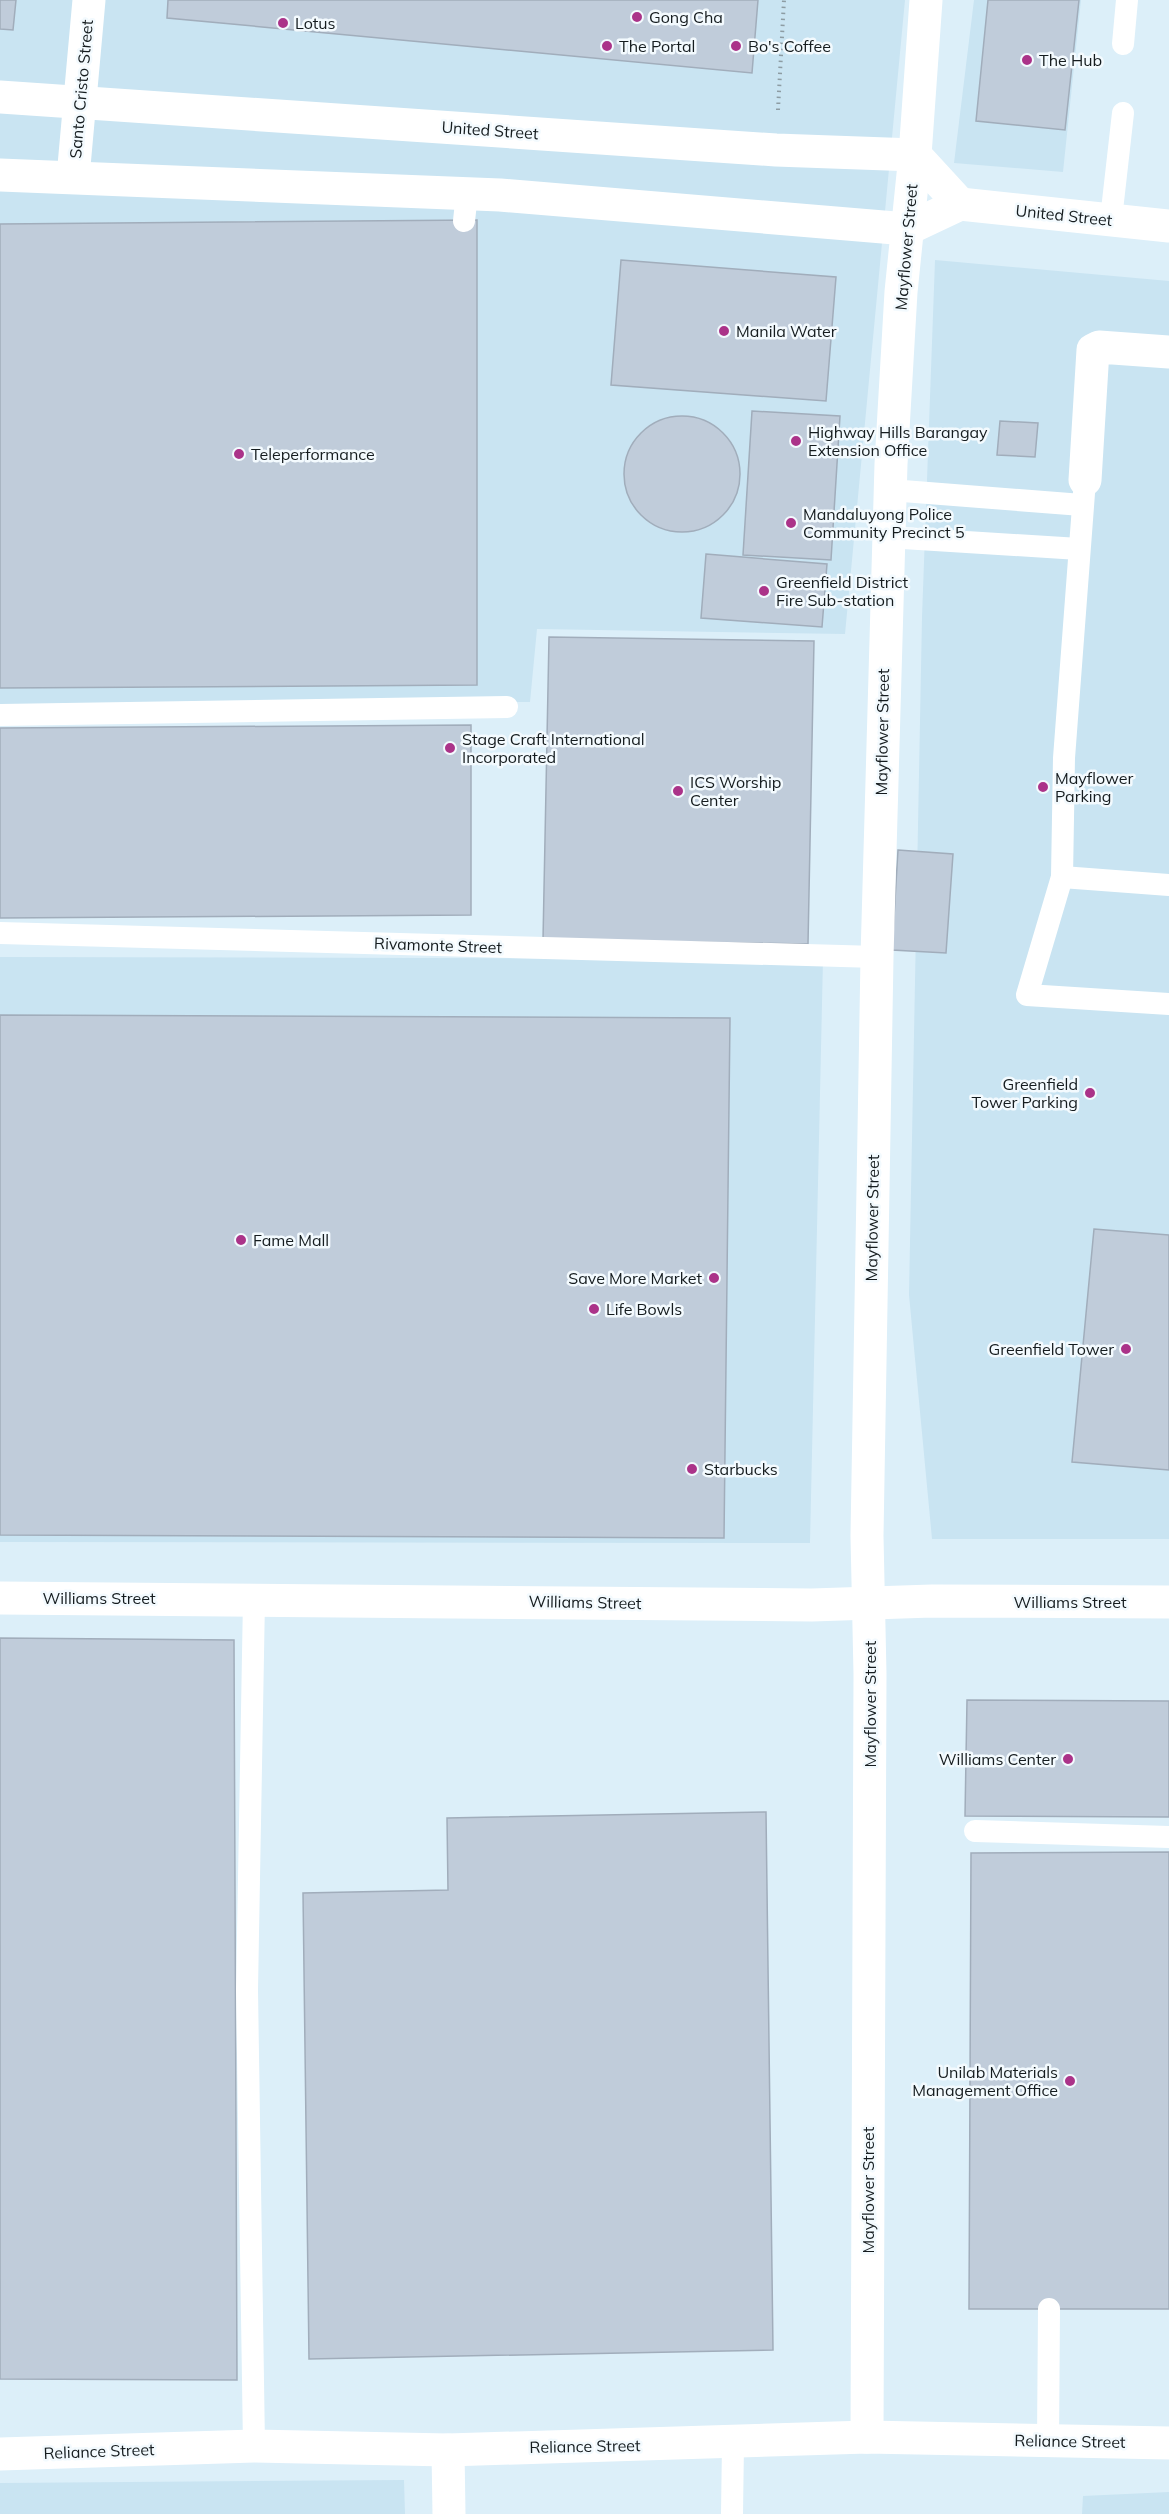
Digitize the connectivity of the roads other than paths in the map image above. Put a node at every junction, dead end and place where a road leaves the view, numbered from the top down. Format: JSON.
{"nodes":[{"id":1,"x":89,"y":0,"type":"edge"},
{"id":2,"x":926,"y":0,"type":"edge"},
{"id":3,"x":1127,"y":0,"type":"edge"},
{"id":4,"x":1123,"y":44,"type":"dead end"},
{"id":5,"x":0,"y":97,"type":"edge"},
{"id":6,"x":81,"y":101,"type":"junction"},
{"id":7,"x":1123,"y":113,"type":"dead end"},
{"id":8,"x":915,"y":155,"type":"junction"},
{"id":9,"x":0,"y":175,"type":"edge"},
{"id":10,"x":72,"y":177,"type":"junction"},
{"id":11,"x":960,"y":204,"type":"junction"},
{"id":12,"x":1110,"y":219,"type":"junction"},
{"id":13,"x":1169,"y":226,"type":"edge"},
{"id":14,"x":907,"y":229,"type":"junction"},
{"id":15,"x":1169,"y":352,"type":"edge"},
{"id":16,"x":890,"y":490,"type":"junction"},
{"id":17,"x":1084,"y":492,"type":"junction"},
{"id":18,"x":887,"y":537,"type":"junction"},
{"id":19,"x":1079,"y":549,"type":"junction"},
{"id":20,"x":507,"y":707,"type":"dead end"},
{"id":21,"x":0,"y":715,"type":"edge"},
{"id":22,"x":1062,"y":877,"type":"junction"},
{"id":23,"x":1169,"y":885,"type":"edge"},
{"id":24,"x":0,"y":933,"type":"edge"},
{"id":25,"x":877,"y":957,"type":"junction"},
{"id":26,"x":1169,"y":1004,"type":"edge"},
{"id":27,"x":0,"y":1598,"type":"edge"},
{"id":28,"x":254,"y":1599,"type":"junction"},
{"id":29,"x":1169,"y":1602,"type":"edge"},
{"id":30,"x":870,"y":1605,"type":"junction"},
{"id":31,"x":975,"y":1831,"type":"dead end"},
{"id":32,"x":1169,"y":1837,"type":"edge"},
{"id":33,"x":1048,"y":2309,"type":"dead end"},
{"id":34,"x":867,"y":2437,"type":"junction"},
{"id":35,"x":1048,"y":2441,"type":"junction"},
{"id":36,"x":733,"y":2443,"type":"junction"},
{"id":37,"x":1169,"y":2443,"type":"edge"},
{"id":38,"x":254,"y":2446,"type":"junction"},
{"id":39,"x":448,"y":2450,"type":"junction"},
{"id":40,"x":0,"y":2454,"type":"edge"},
{"id":41,"x":449,"y":2514,"type":"edge"},
{"id":42,"x":732,"y":2514,"type":"edge"}],
"edges":[{"from":1,"to":6,"type":"street","name":"Santo Cristo Street"},
{"from":2,"to":8,"type":"street","name":"Mayflower Street"},
{"from":3,"to":4,"type":"lane"},
{"from":5,"to":6,"type":"street","name":"United Street"},
{"from":6,"to":8,"type":"street","name":"United Street"},
{"from":6,"to":10,"type":"street","name":"Santo Cristo Street"},
{"from":7,"to":12,"type":"lane"},
{"from":8,"to":11,"type":"street"},
{"from":8,"to":14,"type":"street","name":"Mayflower Street"},
{"from":9,"to":10,"type":"street"},
{"from":10,"to":14,"type":"street"},
{"from":11,"to":12,"type":"street","name":"United Street"},
{"from":11,"to":14,"type":"street"},
{"from":12,"to":13,"type":"street","name":"United Street"},
{"from":14,"to":16,"type":"street","name":"Mayflower Street"},
{"from":15,"to":17,"type":"street"},
{"from":16,"to":17,"type":"lane"},
{"from":16,"to":18,"type":"street","name":"Mayflower Street"},
{"from":17,"to":19,"type":"lane"},
{"from":18,"to":19,"type":"lane"},
{"from":18,"to":25,"type":"street","name":"Mayflower Street"},
{"from":19,"to":22,"type":"lane"},
{"from":20,"to":21,"type":"lane"},
{"from":22,"to":23,"type":"lane"},
{"from":22,"to":26,"type":"lane"},
{"from":24,"to":25,"type":"lane","name":"Rivamonte Street"},
{"from":25,"to":30,"type":"street","name":"Mayflower Street"},
{"from":27,"to":28,"type":"street","name":"Williams Street"},
{"from":28,"to":30,"type":"street","name":"Williams Street"},
{"from":28,"to":38,"type":"lane"},
{"from":29,"to":30,"type":"street","name":"Williams Street"},
{"from":30,"to":34,"type":"street","name":"Mayflower Street"},
{"from":31,"to":32,"type":"lane"},
{"from":33,"to":35,"type":"lane"},
{"from":34,"to":35,"type":"street","name":"Reliance Street"},
{"from":34,"to":36,"type":"street","name":"Reliance Street"},
{"from":35,"to":37,"type":"street","name":"Reliance Street"},
{"from":36,"to":39,"type":"street","name":"Reliance Street"},
{"from":36,"to":42,"type":"lane"},
{"from":38,"to":39,"type":"street","name":"Reliance Street"},
{"from":38,"to":40,"type":"street","name":"Reliance Street"},
{"from":39,"to":41,"type":"street"}]}
